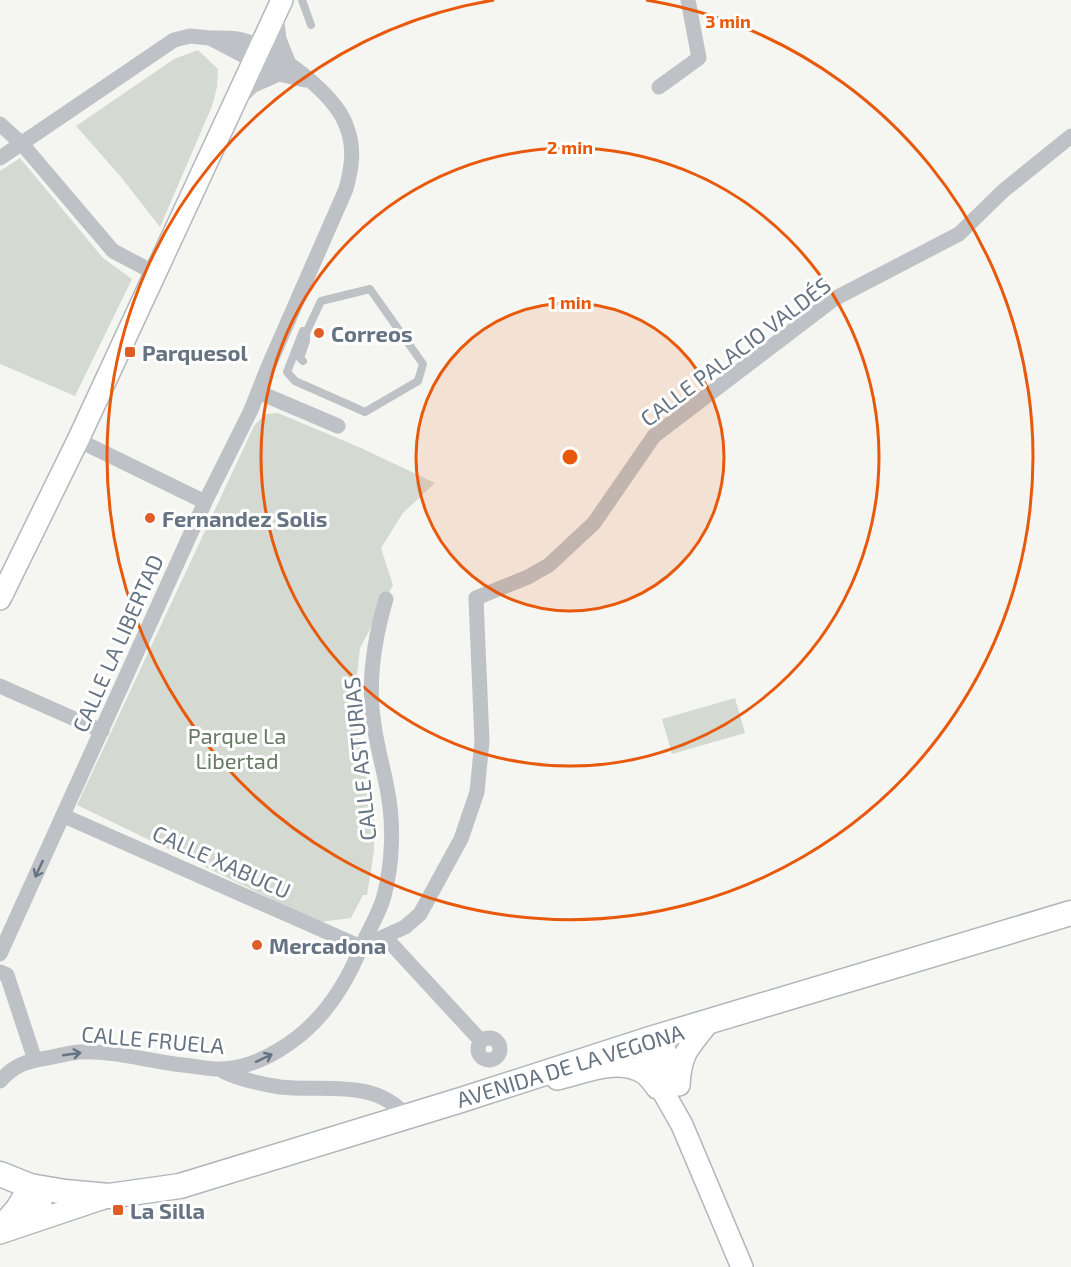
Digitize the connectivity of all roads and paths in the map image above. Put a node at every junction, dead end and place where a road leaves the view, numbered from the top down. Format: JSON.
{"nodes":[{"id":1,"x":302,"y":0,"type":"edge"},
{"id":2,"x":688,"y":0,"type":"edge"},
{"id":3,"x":279,"y":6,"type":"edge"},
{"id":4,"x":311,"y":25,"type":"dead end"},
{"id":5,"x":257,"y":54,"type":"junction"},
{"id":6,"x":284,"y":69,"type":"junction"},
{"id":7,"x":659,"y":87,"type":"dead end"},
{"id":8,"x":232,"y":105,"type":"junction"},
{"id":9,"x":0,"y":124,"type":"edge"},
{"id":10,"x":1071,"y":136,"type":"edge"},
{"id":11,"x":22,"y":144,"type":"junction"},
{"id":12,"x":0,"y":158,"type":"edge"},
{"id":13,"x":155,"y":273,"type":"junction"},
{"id":14,"x":287,"y":323,"type":"junction"},
{"id":15,"x":304,"y":332,"type":"junction"},
{"id":16,"x":303,"y":361,"type":"dead end"},
{"id":17,"x":258,"y":392,"type":"junction"},
{"id":18,"x":338,"y":426,"type":"dead end"},
{"id":19,"x":78,"y":440,"type":"junction"},
{"id":20,"x":205,"y":502,"type":"junction"},
{"id":21,"x":6,"y":573,"type":"edge"},
{"id":22,"x":0,"y":599,"type":"edge"},
{"id":23,"x":386,"y":600,"type":"dead end"},
{"id":24,"x":0,"y":686,"type":"edge"},
{"id":25,"x":102,"y":731,"type":"junction"},
{"id":26,"x":64,"y":816,"type":"junction"},
{"id":27,"x":1071,"y":913,"type":"edge"},
{"id":28,"x":385,"y":937,"type":"junction"},
{"id":29,"x":361,"y":947,"type":"junction"},
{"id":30,"x":0,"y":954,"type":"edge"},
{"id":31,"x":0,"y":972,"type":"edge"},
{"id":32,"x":708,"y":1023,"type":"junction"},
{"id":33,"x":650,"y":1040,"type":"junction"},
{"id":34,"x":481,"y":1041,"type":"dead end"},
{"id":35,"x":35,"y":1060,"type":"junction"},
{"id":36,"x":220,"y":1070,"type":"junction"},
{"id":37,"x":524,"y":1080,"type":"junction"},
{"id":38,"x":0,"y":1081,"type":"edge"},
{"id":39,"x":673,"y":1091,"type":"junction"},
{"id":40,"x":406,"y":1116,"type":"junction"},
{"id":41,"x":0,"y":1174,"type":"edge"},
{"id":42,"x":0,"y":1180,"type":"edge"},
{"id":43,"x":30,"y":1186,"type":"junction"},
{"id":44,"x":109,"y":1196,"type":"junction"},
{"id":45,"x":8,"y":1225,"type":"edge"},
{"id":46,"x":742,"y":1267,"type":"edge"}],
"edges":[{"from":1,"to":4,"type":"lane"},
{"from":2,"to":7,"type":"street"},
{"from":3,"to":5,"type":"street"},
{"from":3,"to":6,"type":"street"},
{"from":5,"to":6,"type":"street","name":"CALLE LA LIBERTAD"},
{"from":5,"to":8,"type":"street"},
{"from":5,"to":11,"type":"street","name":"CALLE LA LIBERTAD"},
{"from":6,"to":8,"type":"street"},
{"from":6,"to":14,"type":"street","name":"CALLE LA LIBERTAD"},
{"from":8,"to":13,"type":"street"},
{"from":9,"to":11,"type":"street"},
{"from":10,"to":28,"type":"street","name":"CALLE PALACIO VALDÉS"},
{"from":11,"to":12,"type":"street","name":"CALLE LA LIBERTAD"},
{"from":11,"to":13,"type":"street"},
{"from":13,"to":19,"type":"street"},
{"from":14,"to":15,"type":"lane"},
{"from":14,"to":17,"type":"street","name":"CALLE LA LIBERTAD"},
{"from":15,"to":15,"type":"lane"},
{"from":15,"to":16,"type":"lane"},
{"from":17,"to":18,"type":"street"},
{"from":17,"to":20,"type":"street","name":"CALLE LA LIBERTAD"},
{"from":19,"to":20,"type":"street"},
{"from":19,"to":21,"type":"street"},
{"from":20,"to":25,"type":"street","name":"CALLE LA LIBERTAD"},
{"from":21,"to":22,"type":"street"},
{"from":23,"to":29,"type":"street","name":"CALLE ASTURIAS"},
{"from":24,"to":25,"type":"street"},
{"from":25,"to":26,"type":"street","name":"CALLE LA LIBERTAD"},
{"from":26,"to":29,"type":"street","name":"CALLE XABUCU"},
{"from":26,"to":30,"type":"street","name":"CALLE LA LIBERTAD","one_way":true},
{"from":27,"to":32,"type":"main road","name":"AVENIDA DE LA VEGONA"},
{"from":28,"to":29,"type":"street","name":"CALLE PALACIO VALDÉS"},
{"from":28,"to":34,"type":"street"},
{"from":36,"to":29,"type":"street","name":"CALLE FRUELA","one_way":true},
{"from":31,"to":35,"type":"street"},
{"from":32,"to":33,"type":"main road","name":"AVENIDA DE LA VEGONA"},
{"from":32,"to":39,"type":"street"},
{"from":33,"to":37,"type":"main road","name":"AVENIDA DE LA VEGONA"},
{"from":33,"to":39,"type":"street"},
{"from":35,"to":36,"type":"street","name":"CALLE FRUELA","one_way":true},
{"from":35,"to":38,"type":"street","name":"CALLE FRUELA"},
{"from":36,"to":40,"type":"street"},
{"from":37,"to":39,"type":"street"},
{"from":37,"to":40,"type":"main road","name":"AVENIDA DE LA VEGONA"},
{"from":39,"to":46,"type":"street"},
{"from":40,"to":44,"type":"main road","name":"AVENIDA DE LA VEGONA"},
{"from":41,"to":43,"type":"main road","name":"AVENIDA DE LA VEGONA"},
{"from":42,"to":45,"type":"street"},
{"from":43,"to":44,"type":"main road","name":"AVENIDA DE LA VEGONA"},
{"from":43,"to":45,"type":"street"},
{"from":44,"to":45,"type":"street"}]}
